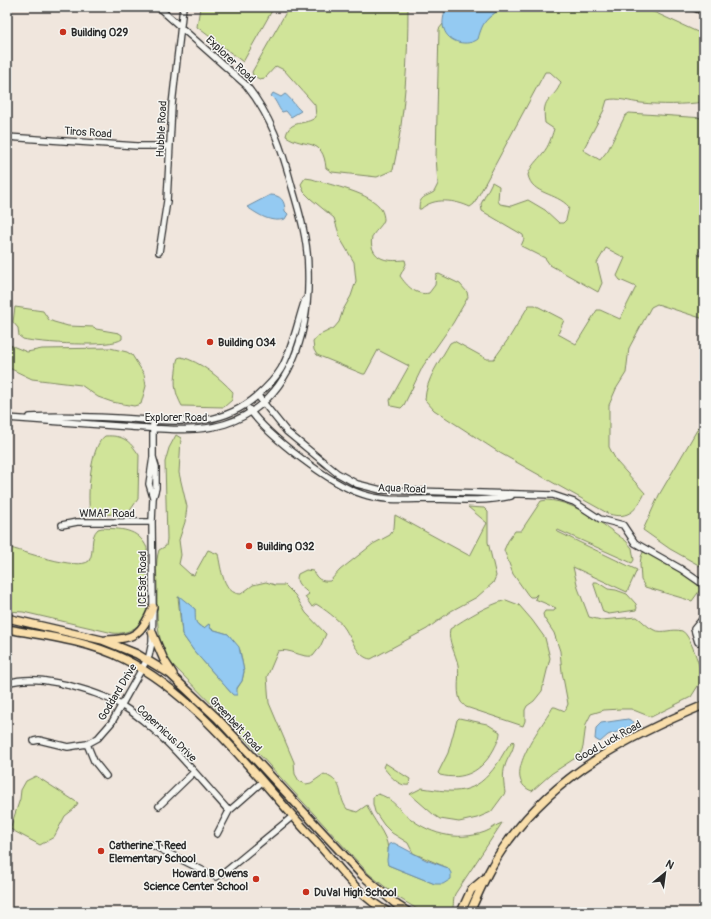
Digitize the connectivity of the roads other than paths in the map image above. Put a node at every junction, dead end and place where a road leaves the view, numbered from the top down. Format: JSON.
{"nodes":[{"id":1,"x":158,"y":7,"type":"edge"},
{"id":2,"x":183,"y":7,"type":"edge"},
{"id":3,"x":694,"y":7,"type":"edge"},
{"id":4,"x":704,"y":12,"type":"edge"},
{"id":5,"x":181,"y":26,"type":"junction"},
{"id":6,"x":7,"y":136,"type":"edge"},
{"id":7,"x":168,"y":146,"type":"junction"},
{"id":8,"x":159,"y":252,"type":"dead end"},
{"id":9,"x":308,"y":294,"type":"junction"},
{"id":10,"x":258,"y":396,"type":"junction"},
{"id":11,"x":263,"y":402,"type":"junction"},
{"id":12,"x":247,"y":405,"type":"junction"},
{"id":13,"x":251,"y":412,"type":"junction"},
{"id":14,"x":9,"y":418,"type":"edge"},
{"id":15,"x":153,"y":420,"type":"junction"},
{"id":16,"x":152,"y":428,"type":"junction"},
{"id":17,"x":515,"y":495,"type":"junction"},
{"id":18,"x":152,"y":522,"type":"junction"},
{"id":19,"x":62,"y":525,"type":"dead end"},
{"id":20,"x":704,"y":585,"type":"edge"},
{"id":21,"x":153,"y":607,"type":"junction"},
{"id":22,"x":704,"y":617,"type":"edge"},
{"id":23,"x":7,"y":618,"type":"edge"},
{"id":24,"x":7,"y":629,"type":"edge"},
{"id":25,"x":152,"y":632,"type":"junction"},
{"id":26,"x":704,"y":638,"type":"edge"},
{"id":27,"x":102,"y":640,"type":"junction"},
{"id":28,"x":148,"y":659,"type":"junction"},
{"id":29,"x":142,"y":669,"type":"junction"},
{"id":30,"x":177,"y":680,"type":"junction"},
{"id":31,"x":7,"y":683,"type":"edge"},
{"id":32,"x":704,"y":705,"type":"edge"},
{"id":33,"x":122,"y":706,"type":"junction"},
{"id":34,"x":34,"y":741,"type":"dead end"},
{"id":35,"x":87,"y":744,"type":"junction"},
{"id":36,"x":194,"y":772,"type":"junction"},
{"id":37,"x":106,"y":776,"type":"dead end"},
{"id":38,"x":262,"y":782,"type":"junction"},
{"id":39,"x":159,"y":806,"type":"dead end"},
{"id":40,"x":229,"y":811,"type":"junction"},
{"id":41,"x":293,"y":816,"type":"junction"},
{"id":42,"x":218,"y":834,"type":"dead end"},
{"id":43,"x":152,"y":845,"type":"dead end"},
{"id":44,"x":343,"y":872,"type":"junction"},
{"id":45,"x":362,"y":875,"type":"junction"},
{"id":46,"x":486,"y":878,"type":"junction"},
{"id":47,"x":381,"y":892,"type":"junction"},
{"id":48,"x":478,"y":893,"type":"junction"},
{"id":49,"x":388,"y":912,"type":"edge"},
{"id":50,"x":408,"y":912,"type":"edge"},
{"id":51,"x":414,"y":912,"type":"edge"},
{"id":52,"x":461,"y":912,"type":"edge"},
{"id":53,"x":470,"y":912,"type":"edge"},
{"id":54,"x":474,"y":912,"type":"edge"}],
"edges":[{"from":1,"to":5,"type":"street","name":"Explorer Road"},
{"from":2,"to":5,"type":"street","name":"Hubble Road"},
{"from":3,"to":4,"type":"main road"},
{"from":5,"to":7,"type":"street","name":"Hubble Road"},
{"from":5,"to":9,"type":"street","name":"Explorer Road"},
{"from":6,"to":7,"type":"street","name":"Tiros Road"},
{"from":7,"to":8,"type":"street","name":"Hubble Road"},
{"from":9,"to":10,"type":"street","name":"Explorer Road"},
{"from":9,"to":11,"type":"street","name":"Explorer Road"},
{"from":10,"to":11,"type":"street","name":"Aqua Road"},
{"from":10,"to":12,"type":"street","name":"Explorer Road"},
{"from":11,"to":13,"type":"street","name":"Explorer Road"},
{"from":11,"to":17,"type":"street","name":"Aqua Road"},
{"from":12,"to":13,"type":"street","name":"Aqua Road"},
{"from":12,"to":15,"type":"street","name":"Explorer Road"},
{"from":13,"to":16,"type":"street","name":"Explorer Road"},
{"from":13,"to":17,"type":"street","name":"Aqua Road"},
{"from":14,"to":15,"type":"street","name":"Explorer Road"},
{"from":14,"to":16,"type":"street","name":"Explorer Road"},
{"from":15,"to":16,"type":"street","name":"ICESat Road"},
{"from":16,"to":18,"type":"street","name":"ICESat Road"},
{"from":17,"to":20,"type":"street","name":"Aqua Road"},
{"from":18,"to":19,"type":"street","name":"WMAP Road"},
{"from":18,"to":21,"type":"street","name":"ICESat Road"},
{"from":21,"to":25,"type":"street","name":"ICESat Road"},
{"from":21,"to":27,"type":"main road"},
{"from":22,"to":26,"type":"street"},
{"from":23,"to":27,"type":"main road","name":"Greenbelt Road"},
{"from":24,"to":29,"type":"main road","name":"Greenbelt Road"},
{"from":25,"to":28,"type":"street","name":"ICESat Road"},
{"from":25,"to":30,"type":"main road"},
{"from":27,"to":28,"type":"main road","name":"Greenbelt Road"},
{"from":28,"to":29,"type":"street","name":"Goddard Drive"},
{"from":28,"to":30,"type":"main road","name":"Greenbelt Road"},
{"from":29,"to":33,"type":"street","name":"Goddard Drive"},
{"from":29,"to":38,"type":"main road","name":"Greenbelt Road"},
{"from":30,"to":45,"type":"main road","name":"Greenbelt Road"},
{"from":31,"to":33,"type":"street","name":"Copernicus Drive"},
{"from":32,"to":46,"type":"main road","name":"Good Luck Road"},
{"from":33,"to":35,"type":"street","name":"Goddard Drive"},
{"from":33,"to":36,"type":"street","name":"Copernicus Drive"},
{"from":34,"to":35,"type":"street","name":"Goddard Drive"},
{"from":35,"to":37,"type":"street"},
{"from":36,"to":39,"type":"street"},
{"from":36,"to":40,"type":"street","name":"Copernicus Drive"},
{"from":38,"to":40,"type":"street"},
{"from":38,"to":41,"type":"main road","name":"Greenbelt Road"},
{"from":40,"to":42,"type":"street"},
{"from":41,"to":43,"type":"street"},
{"from":41,"to":44,"type":"main road","name":"Greenbelt Road"},
{"from":44,"to":45,"type":"main road"},
{"from":44,"to":49,"type":"main road","name":"Greenbelt Road"},
{"from":45,"to":47,"type":"main road","name":"Greenbelt Road"},
{"from":46,"to":48,"type":"main road","name":"Good Luck Road"},
{"from":46,"to":52,"type":"main road"},
{"from":47,"to":50,"type":"main road","name":"Greenbelt Road"},
{"from":47,"to":51,"type":"main road"},
{"from":48,"to":53,"type":"main road","name":"Good Luck Road"},
{"from":48,"to":54,"type":"main road"}]}
